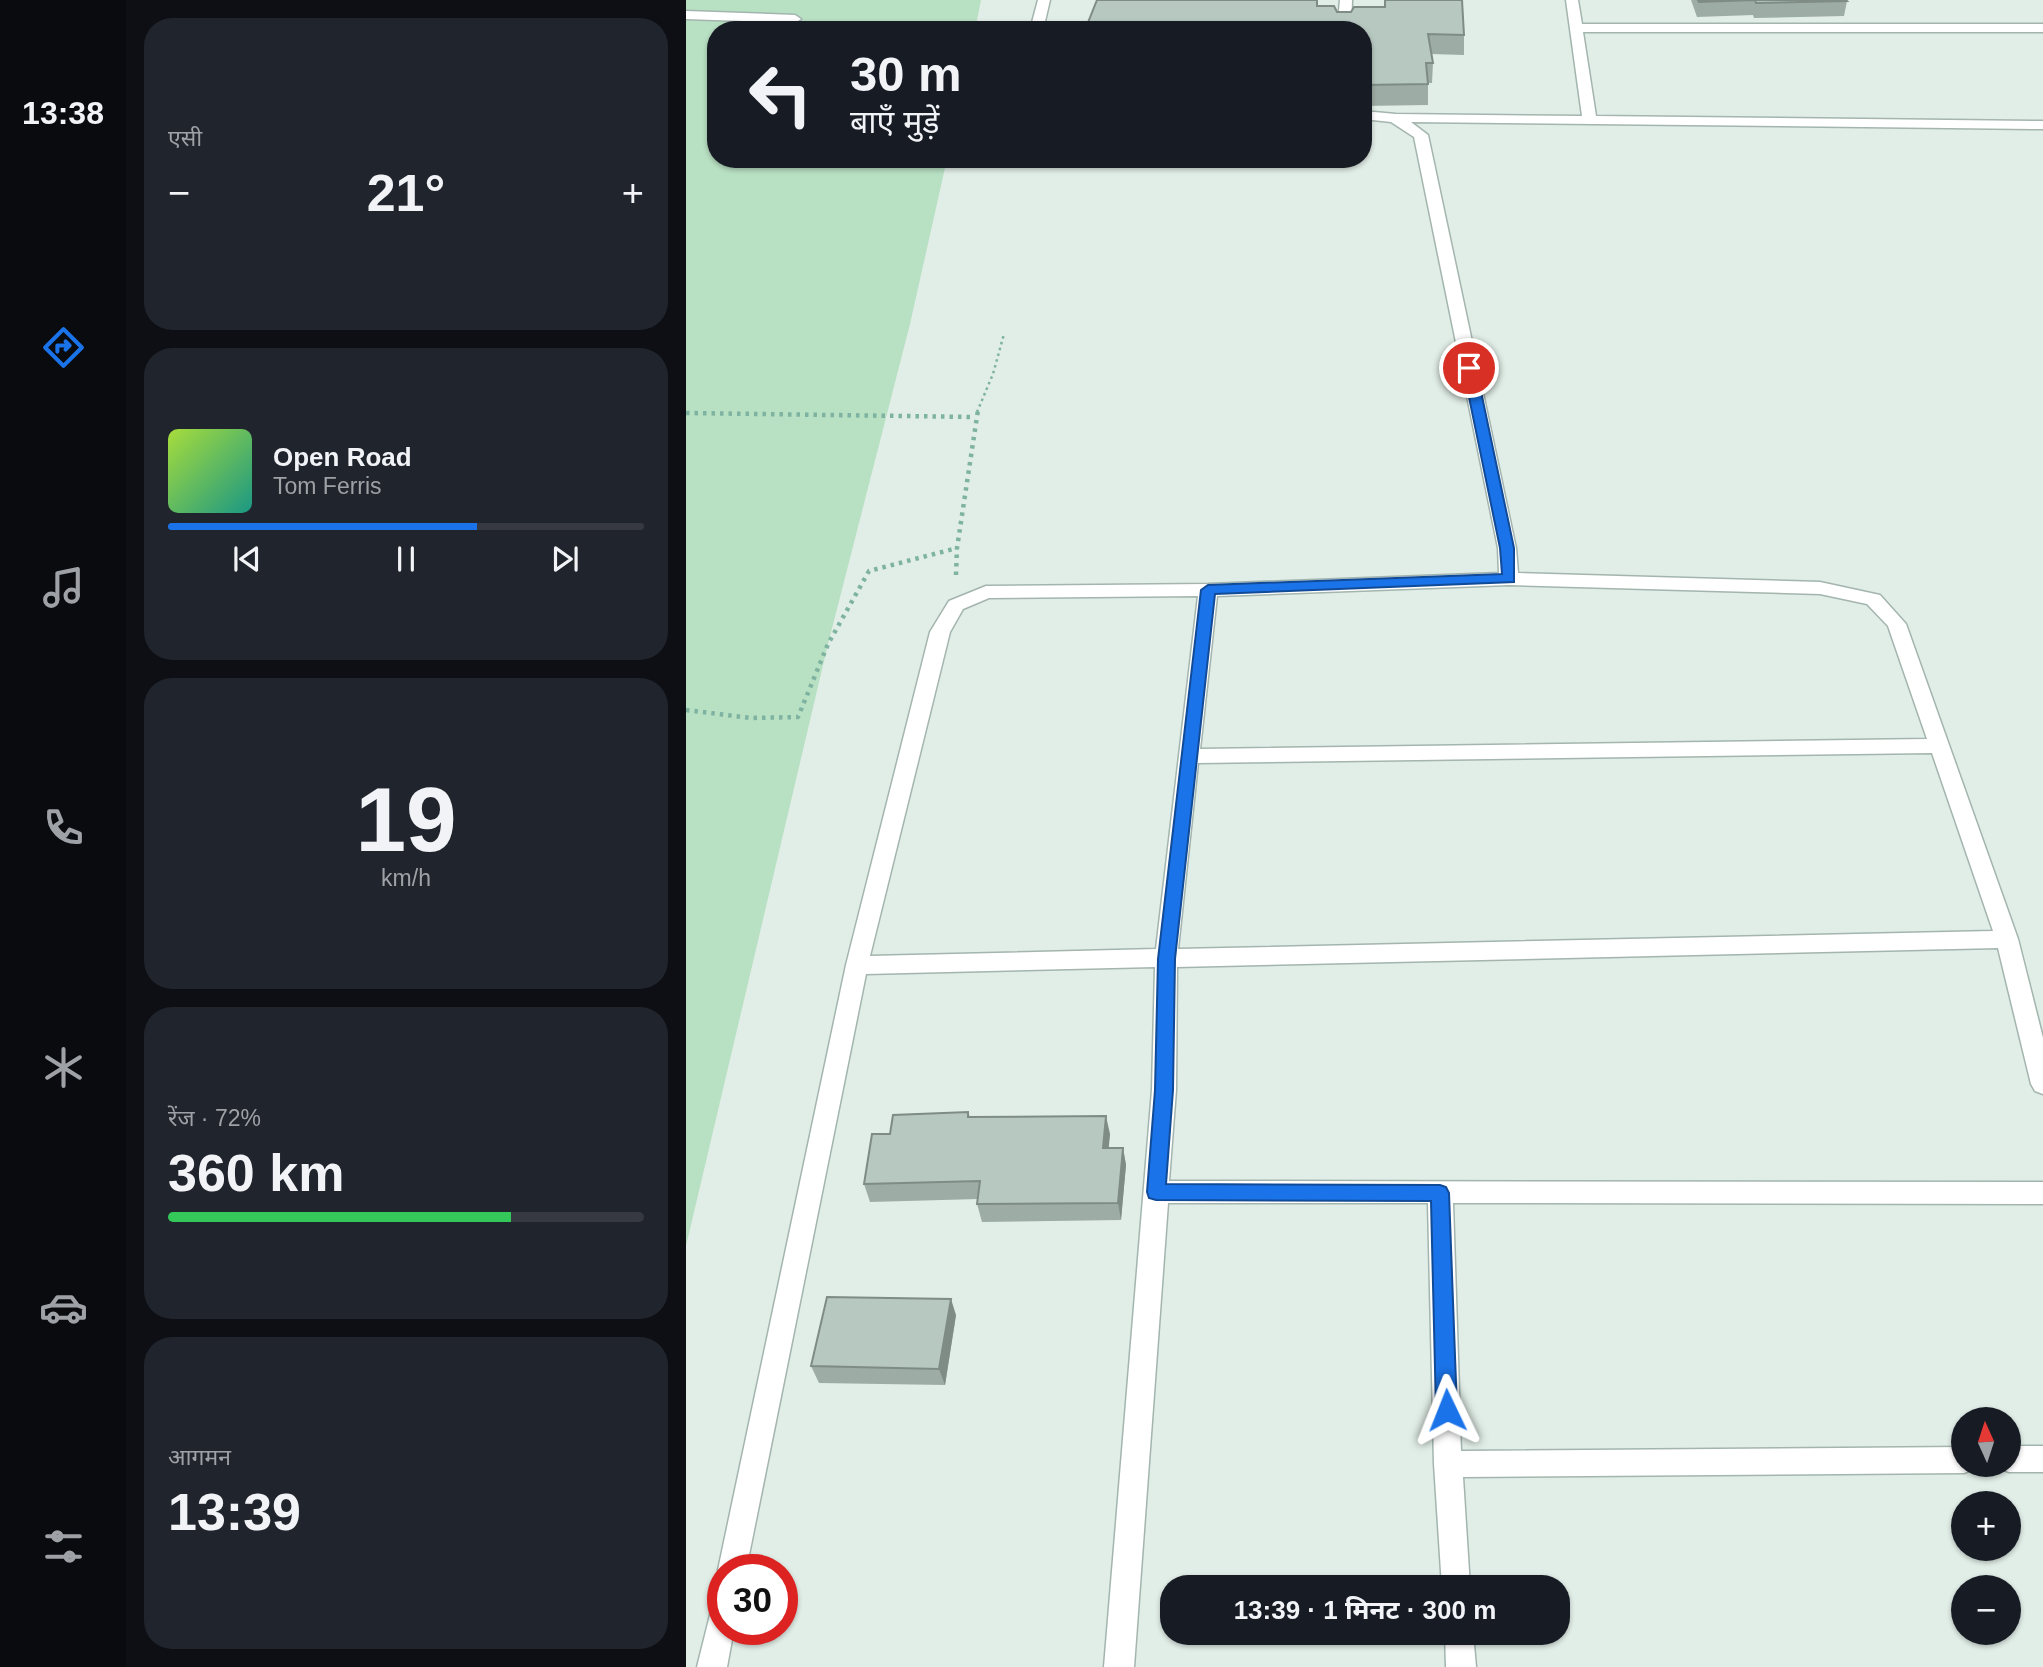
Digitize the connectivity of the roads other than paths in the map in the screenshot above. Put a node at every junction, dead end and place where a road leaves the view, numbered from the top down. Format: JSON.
{"nodes":[{"id":1,"x":1044,"y":0,"type":"edge"},
{"id":2,"x":1346,"y":0,"type":"edge"},
{"id":3,"x":1572,"y":0,"type":"edge"},
{"id":4,"x":686,"y":15,"type":"edge"},
{"id":5,"x":794,"y":19,"type":"edge"},
{"id":6,"x":1038,"y":21,"type":"edge"},
{"id":7,"x":1345,"y":21,"type":"edge"},
{"id":8,"x":1576,"y":28,"type":"junction"},
{"id":9,"x":2043,"y":28,"type":"edge"},
{"id":10,"x":1372,"y":117,"type":"edge"},
{"id":11,"x":1395,"y":118,"type":"junction"},
{"id":12,"x":1590,"y":120,"type":"junction"},
{"id":13,"x":2043,"y":125,"type":"edge"},
{"id":14,"x":1509,"y":579,"type":"junction"},
{"id":15,"x":1208,"y":590,"type":"junction"},
{"id":16,"x":1940,"y":746,"type":"junction"},
{"id":17,"x":1188,"y":756,"type":"junction"},
{"id":18,"x":2007,"y":939,"type":"junction"},
{"id":19,"x":1166,"y":959,"type":"junction"},
{"id":20,"x":857,"y":965,"type":"junction"},
{"id":21,"x":2043,"y":1083,"type":"edge"},
{"id":22,"x":1156,"y":1192,"type":"junction"},
{"id":23,"x":1440,"y":1193,"type":"junction"},
{"id":24,"x":2043,"y":1193,"type":"edge"},
{"id":25,"x":2021,"y":1459,"type":"edge"},
{"id":26,"x":2043,"y":1459,"type":"edge"},
{"id":27,"x":1951,"y":1460,"type":"edge"},
{"id":28,"x":1448,"y":1464,"type":"junction"},
{"id":29,"x":735,"y":1554,"type":"edge"},
{"id":30,"x":1455,"y":1575,"type":"edge"},
{"id":31,"x":716,"y":1645,"type":"edge"},
{"id":32,"x":1460,"y":1645,"type":"edge"},
{"id":33,"x":712,"y":1667,"type":"edge"},
{"id":34,"x":1119,"y":1667,"type":"edge"},
{"id":35,"x":1461,"y":1667,"type":"edge"}],
"edges":[{"from":1,"to":6,"type":"street"},
{"from":2,"to":7,"type":"street"},
{"from":3,"to":8,"type":"street"},
{"from":4,"to":5,"type":"street"},
{"from":8,"to":9,"type":"street"},
{"from":8,"to":12,"type":"street"},
{"from":10,"to":11,"type":"street"},
{"from":11,"to":12,"type":"street"},
{"from":11,"to":14,"type":"street"},
{"from":12,"to":13,"type":"street"},
{"from":14,"to":15,"type":"street"},
{"from":14,"to":16,"type":"street"},
{"from":15,"to":17,"type":"street"},
{"from":15,"to":20,"type":"street"},
{"from":16,"to":17,"type":"street"},
{"from":16,"to":18,"type":"street"},
{"from":17,"to":19,"type":"street"},
{"from":18,"to":19,"type":"street"},
{"from":18,"to":21,"type":"street"},
{"from":19,"to":20,"type":"street"},
{"from":19,"to":22,"type":"street"},
{"from":20,"to":29,"type":"street"},
{"from":22,"to":23,"type":"street"},
{"from":22,"to":34,"type":"street"},
{"from":23,"to":24,"type":"street"},
{"from":23,"to":28,"type":"street"},
{"from":25,"to":26,"type":"street"},
{"from":27,"to":28,"type":"street"},
{"from":28,"to":30,"type":"street"},
{"from":31,"to":33,"type":"street"},
{"from":32,"to":35,"type":"street"}]}
